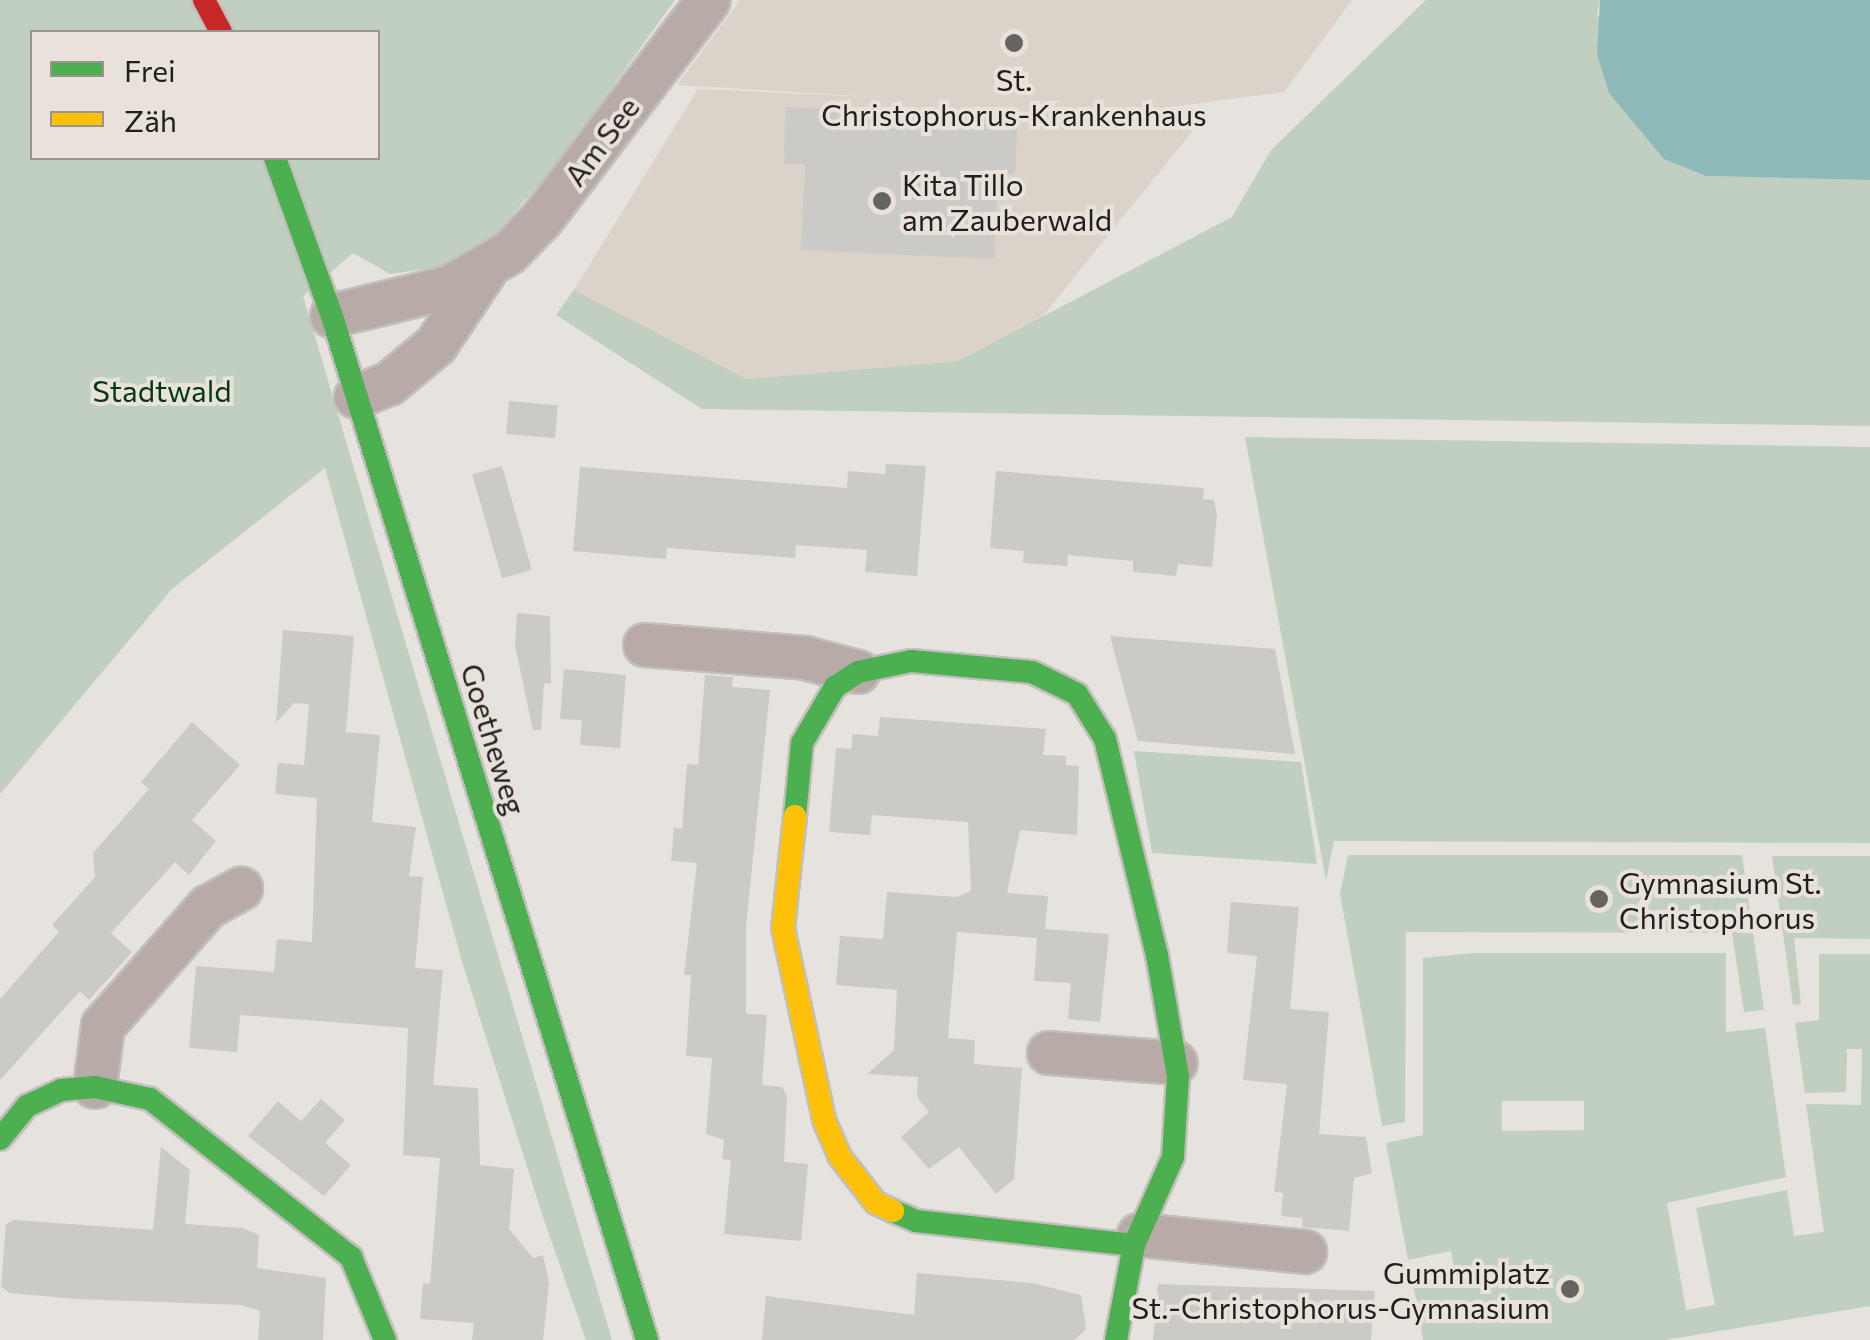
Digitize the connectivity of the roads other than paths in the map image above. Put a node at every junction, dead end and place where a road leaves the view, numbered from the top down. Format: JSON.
{"nodes":[{"id":1,"x":204,"y":0,"type":"edge"},
{"id":2,"x":709,"y":0,"type":"edge"},
{"id":3,"x":220,"y":30,"type":"edge"},
{"id":4,"x":276,"y":160,"type":"edge"},
{"id":5,"x":484,"y":273,"type":"junction"},
{"id":6,"x":332,"y":316,"type":"junction"},
{"id":7,"x":356,"y":397,"type":"junction"},
{"id":8,"x":645,"y":645,"type":"dead end"},
{"id":9,"x":858,"y":672,"type":"junction"},
{"id":10,"x":241,"y":889,"type":"dead end"},
{"id":11,"x":1049,"y":1053,"type":"dead end"},
{"id":12,"x":1176,"y":1063,"type":"junction"},
{"id":13,"x":95,"y":1087,"type":"junction"},
{"id":14,"x":0,"y":1139,"type":"edge"},
{"id":15,"x":1136,"y":1240,"type":"junction"},
{"id":16,"x":1305,"y":1252,"type":"dead end"},
{"id":17,"x":385,"y":1340,"type":"edge"},
{"id":18,"x":647,"y":1340,"type":"edge"},
{"id":19,"x":1116,"y":1340,"type":"edge"}],
"edges":[{"from":1,"to":3,"type":"street"},
{"from":2,"to":5,"type":"street","name":"Am See"},
{"from":4,"to":6,"type":"street","name":"Goetheweg"},
{"from":5,"to":6,"type":"street","name":"Am See"},
{"from":5,"to":7,"type":"street","name":"Am See"},
{"from":6,"to":7,"type":"street","name":"Goetheweg"},
{"from":7,"to":18,"type":"street","name":"Goetheweg"},
{"from":8,"to":9,"type":"street"},
{"from":9,"to":12,"type":"street"},
{"from":9,"to":15,"type":"street"},
{"from":10,"to":13,"type":"street"},
{"from":11,"to":12,"type":"street"},
{"from":12,"to":15,"type":"street"},
{"from":13,"to":14,"type":"street"},
{"from":13,"to":17,"type":"street"},
{"from":15,"to":16,"type":"street"},
{"from":15,"to":19,"type":"street"}]}
